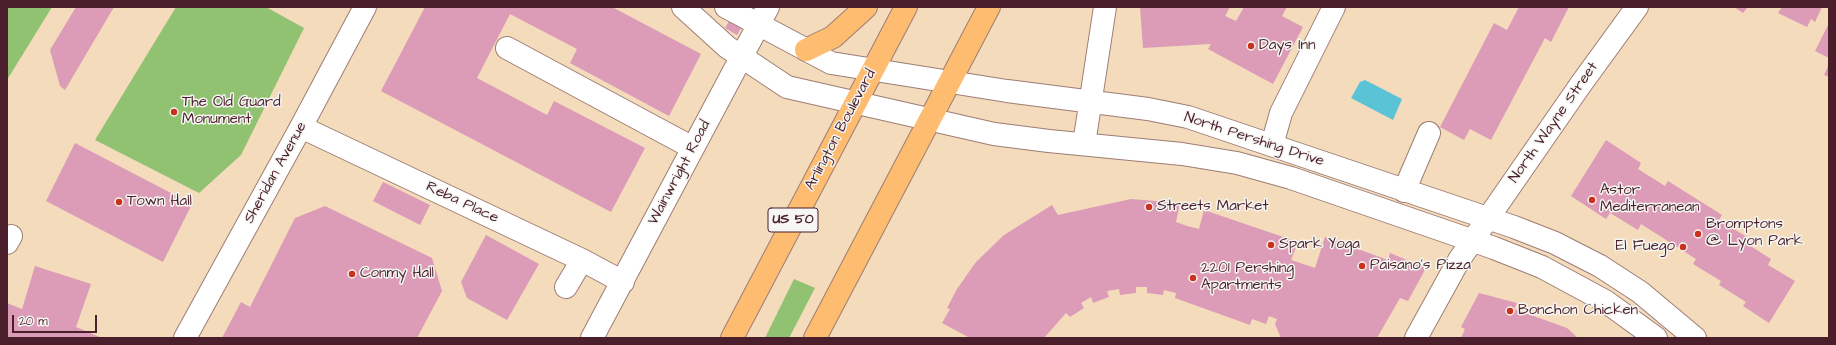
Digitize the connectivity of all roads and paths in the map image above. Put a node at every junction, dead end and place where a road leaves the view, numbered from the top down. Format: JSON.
{"nodes":[{"id":1,"x":365,"y":7,"type":"edge"},
{"id":2,"x":683,"y":7,"type":"edge"},
{"id":3,"x":726,"y":7,"type":"edge"},
{"id":4,"x":866,"y":7,"type":"edge"},
{"id":5,"x":906,"y":7,"type":"edge"},
{"id":6,"x":989,"y":7,"type":"edge"},
{"id":7,"x":1105,"y":7,"type":"edge"},
{"id":8,"x":1334,"y":7,"type":"edge"},
{"id":9,"x":1637,"y":7,"type":"edge"},
{"id":10,"x":764,"y":16,"type":"edge"},
{"id":11,"x":507,"y":48,"type":"dead end"},
{"id":12,"x":806,"y":50,"type":"junction"},
{"id":13,"x":742,"y":57,"type":"junction"},
{"id":14,"x":873,"y":69,"type":"junction"},
{"id":15,"x":949,"y":82,"type":"junction"},
{"id":16,"x":1090,"y":102,"type":"junction"},
{"id":17,"x":855,"y":103,"type":"junction"},
{"id":18,"x":930,"y":120,"type":"junction"},
{"id":19,"x":301,"y":127,"type":"junction"},
{"id":20,"x":1429,"y":133,"type":"dead end"},
{"id":21,"x":1084,"y":144,"type":"junction"},
{"id":22,"x":1272,"y":145,"type":"junction"},
{"id":23,"x":693,"y":148,"type":"junction"},
{"id":24,"x":1404,"y":191,"type":"junction"},
{"id":25,"x":1488,"y":218,"type":"junction"},
{"id":26,"x":1473,"y":240,"type":"junction"},
{"id":27,"x":582,"y":260,"type":"junction"},
{"id":28,"x":622,"y":282,"type":"junction"},
{"id":29,"x":566,"y":287,"type":"dead end"},
{"id":30,"x":185,"y":338,"type":"edge"},
{"id":31,"x":592,"y":338,"type":"edge"},
{"id":32,"x":732,"y":338,"type":"edge"},
{"id":33,"x":815,"y":338,"type":"edge"},
{"id":34,"x":1416,"y":338,"type":"edge"},
{"id":35,"x":1656,"y":338,"type":"edge"},
{"id":36,"x":1695,"y":338,"type":"edge"}],
"edges":[{"from":1,"to":19,"type":"street","name":"Sheridan Avenue"},
{"from":2,"to":13,"type":"street","name":"North Pershing Drive"},
{"from":3,"to":10,"type":"street","name":"North Pershing Drive"},
{"from":4,"to":12,"type":"highway"},
{"from":5,"to":14,"type":"highway","name":"Arlington Boulevard","number":"US 50"},
{"from":6,"to":15,"type":"highway"},
{"from":7,"to":16,"type":"street"},
{"from":8,"to":22,"type":"street"},
{"from":9,"to":25,"type":"street","name":"North Wayne Street"},
{"from":10,"to":12,"type":"street","name":"North Pershing Drive"},
{"from":10,"to":13,"type":"street","name":"Wainwright Road"},
{"from":11,"to":23,"type":"street"},
{"from":12,"to":14,"type":"street","name":"North Pershing Drive"},
{"from":13,"to":17,"type":"street","name":"North Pershing Drive"},
{"from":13,"to":23,"type":"street","name":"Wainwright Road"},
{"from":14,"to":15,"type":"street","name":"North Pershing Drive"},
{"from":14,"to":17,"type":"highway","name":"Arlington Boulevard","number":"US 50"},
{"from":15,"to":16,"type":"street","name":"North Pershing Drive"},
{"from":15,"to":18,"type":"highway"},
{"from":16,"to":21,"type":"street"},
{"from":16,"to":22,"type":"street","name":"North Pershing Drive"},
{"from":17,"to":18,"type":"street","name":"North Pershing Drive"},
{"from":17,"to":32,"type":"highway","name":"Arlington Boulevard","number":"US 50"},
{"from":18,"to":21,"type":"street","name":"North Pershing Drive"},
{"from":18,"to":33,"type":"highway"},
{"from":19,"to":27,"type":"street","name":"Reba Place"},
{"from":19,"to":30,"type":"street","name":"Sheridan Avenue"},
{"from":20,"to":24,"type":"street"},
{"from":21,"to":26,"type":"street","name":"North Pershing Drive"},
{"from":22,"to":24,"type":"street","name":"North Pershing Drive"},
{"from":23,"to":28,"type":"street","name":"Wainwright Road"},
{"from":24,"to":25,"type":"street","name":"North Pershing Drive"},
{"from":25,"to":26,"type":"street","name":"North Wayne Street"},
{"from":25,"to":36,"type":"street","name":"North Pershing Drive"},
{"from":26,"to":34,"type":"street","name":"North Wayne Street"},
{"from":26,"to":35,"type":"street","name":"North Pershing Drive"},
{"from":27,"to":28,"type":"street","name":"Reba Place"},
{"from":27,"to":29,"type":"street"},
{"from":28,"to":31,"type":"street","name":"Wainwright Road"}]}
